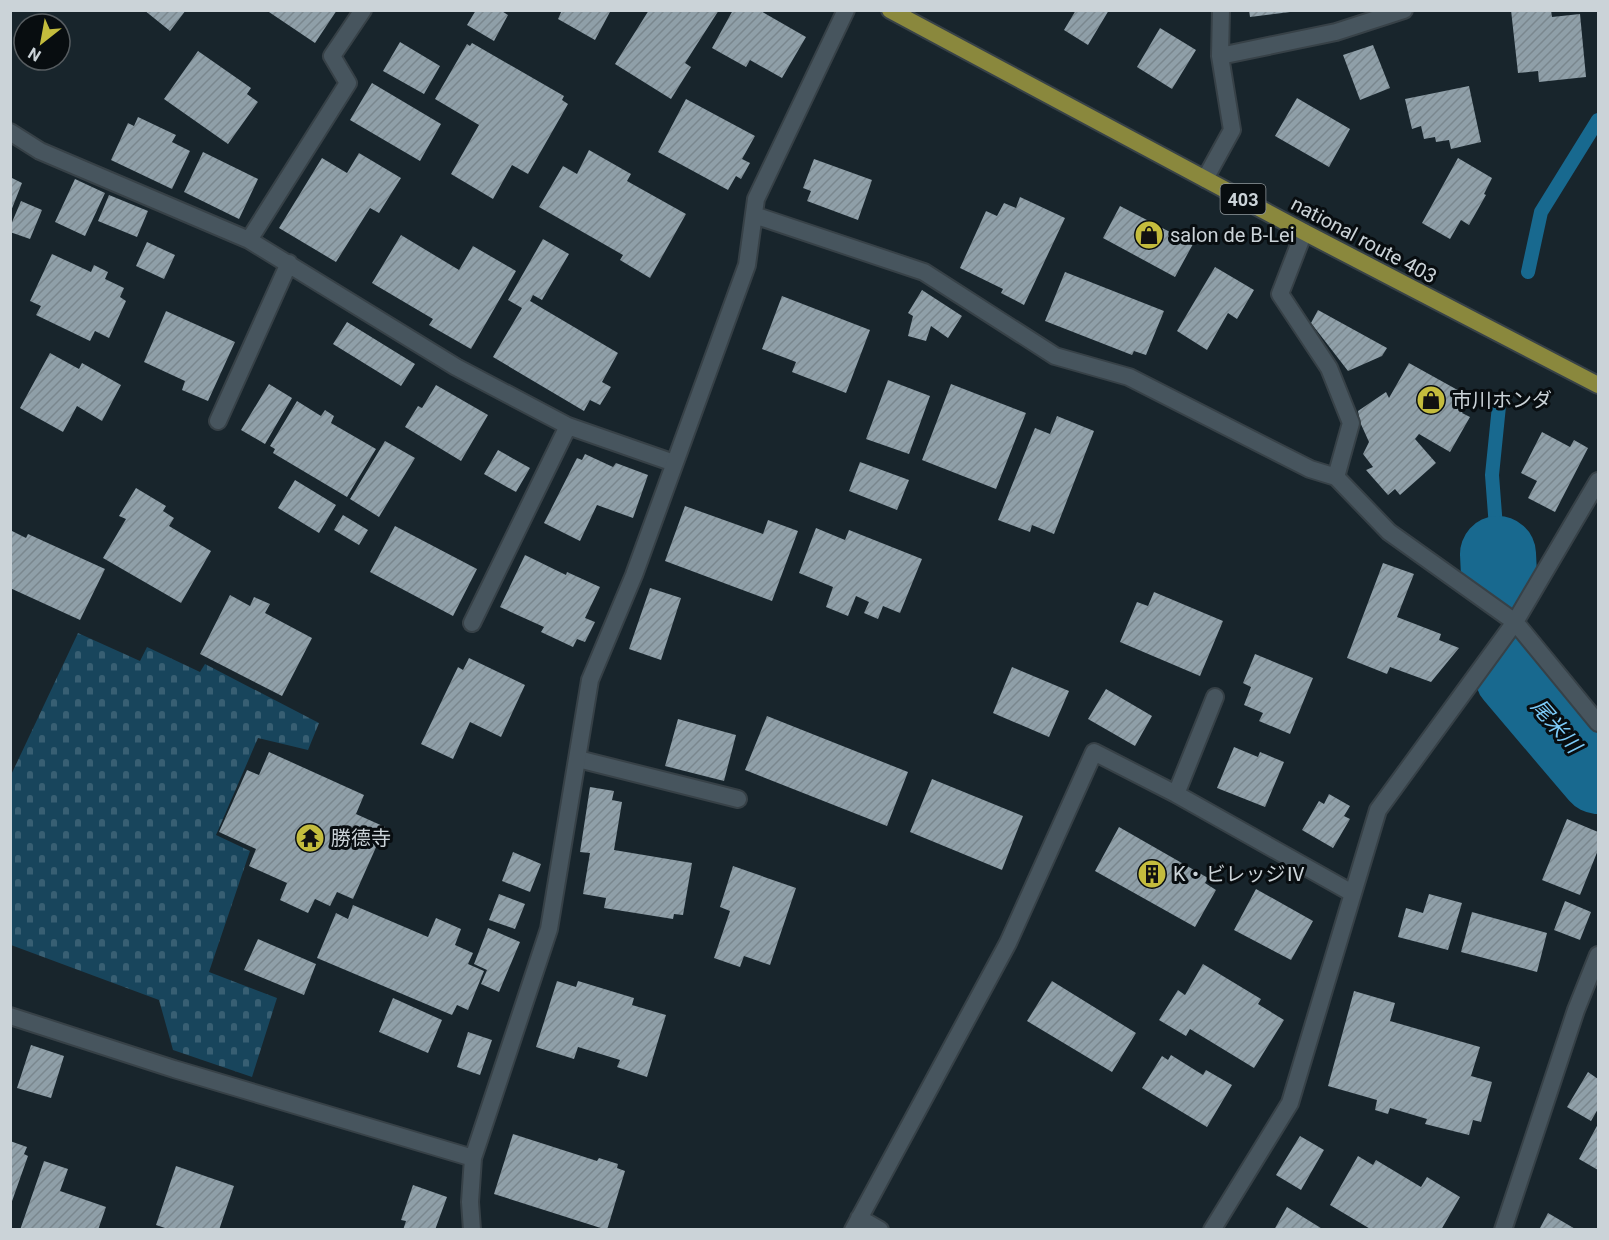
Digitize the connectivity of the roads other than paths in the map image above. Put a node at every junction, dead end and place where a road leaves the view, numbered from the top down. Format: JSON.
{"nodes":[{"id":1,"x":363,"y":10,"type":"edge"},
{"id":2,"x":846,"y":10,"type":"edge"},
{"id":3,"x":890,"y":10,"type":"edge"},
{"id":4,"x":1221,"y":10,"type":"edge"},
{"id":5,"x":1404,"y":10,"type":"edge"},
{"id":6,"x":1220,"y":56,"type":"junction"},
{"id":7,"x":10,"y":132,"type":"edge"},
{"id":8,"x":1205,"y":179,"type":"junction"},
{"id":9,"x":754,"y":215,"type":"junction"},
{"id":10,"x":1304,"y":232,"type":"junction"},
{"id":11,"x":249,"y":240,"type":"junction"},
{"id":12,"x":289,"y":263,"type":"junction"},
{"id":13,"x":1599,"y":385,"type":"edge"},
{"id":14,"x":218,"y":421,"type":"dead end"},
{"id":15,"x":568,"y":426,"type":"junction"},
{"id":16,"x":674,"y":463,"type":"junction"},
{"id":17,"x":1336,"y":477,"type":"junction"},
{"id":18,"x":1599,"y":481,"type":"edge"},
{"id":19,"x":1515,"y":622,"type":"junction"},
{"id":20,"x":472,"y":623,"type":"dead end"},
{"id":21,"x":1215,"y":697,"type":"dead end"},
{"id":22,"x":1599,"y":723,"type":"edge"},
{"id":23,"x":578,"y":759,"type":"junction"},
{"id":24,"x":1176,"y":794,"type":"junction"},
{"id":25,"x":738,"y":799,"type":"dead end"},
{"id":26,"x":1352,"y":893,"type":"junction"},
{"id":27,"x":1599,"y":955,"type":"edge"},
{"id":28,"x":10,"y":1016,"type":"edge"},
{"id":29,"x":473,"y":1158,"type":"junction"},
{"id":30,"x":856,"y":1224,"type":"edge"},
{"id":31,"x":472,"y":1230,"type":"edge"},
{"id":32,"x":880,"y":1230,"type":"edge"},
{"id":33,"x":1212,"y":1230,"type":"edge"},
{"id":34,"x":1503,"y":1230,"type":"edge"}],
"edges":[{"from":1,"to":11,"type":"street"},
{"from":2,"to":9,"type":"street"},
{"from":3,"to":8,"type":"highway","name":"national route 403","number":"403"},
{"from":4,"to":6,"type":"street"},
{"from":5,"to":6,"type":"street"},
{"from":6,"to":8,"type":"street"},
{"from":7,"to":11,"type":"street"},
{"from":8,"to":10,"type":"highway","name":"national route 403","number":"403"},
{"from":9,"to":16,"type":"street"},
{"from":9,"to":17,"type":"street"},
{"from":10,"to":13,"type":"highway","name":"national route 403","number":"403"},
{"from":10,"to":17,"type":"street"},
{"from":11,"to":12,"type":"street"},
{"from":12,"to":14,"type":"street"},
{"from":12,"to":15,"type":"street"},
{"from":15,"to":16,"type":"street"},
{"from":15,"to":20,"type":"street"},
{"from":16,"to":23,"type":"street"},
{"from":17,"to":19,"type":"street"},
{"from":18,"to":19,"type":"street"},
{"from":19,"to":22,"type":"street"},
{"from":19,"to":26,"type":"street"},
{"from":21,"to":24,"type":"street"},
{"from":23,"to":25,"type":"street"},
{"from":23,"to":29,"type":"street"},
{"from":24,"to":26,"type":"street"},
{"from":24,"to":30,"type":"street"},
{"from":26,"to":33,"type":"street"},
{"from":27,"to":34,"type":"street"},
{"from":28,"to":29,"type":"street"},
{"from":29,"to":31,"type":"street"},
{"from":30,"to":32,"type":"street"}]}
